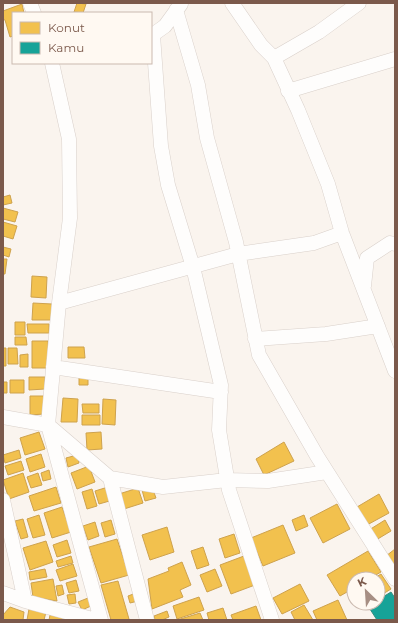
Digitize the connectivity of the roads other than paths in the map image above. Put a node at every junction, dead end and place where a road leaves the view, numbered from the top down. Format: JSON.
{"nodes":[{"id":1,"x":232,"y":3,"type":"edge"},
{"id":2,"x":359,"y":3,"type":"edge"},
{"id":3,"x":179,"y":7,"type":"edge"},
{"id":4,"x":152,"y":35,"type":"edge"},
{"id":5,"x":274,"y":58,"type":"junction"},
{"id":6,"x":395,"y":59,"type":"edge"},
{"id":7,"x":52,"y":64,"type":"edge"},
{"id":8,"x":288,"y":91,"type":"junction"},
{"id":9,"x":342,"y":233,"type":"junction"},
{"id":10,"x":395,"y":244,"type":"edge"},
{"id":11,"x":238,"y":254,"type":"junction"},
{"id":12,"x":193,"y":267,"type":"junction"},
{"id":13,"x":364,"y":288,"type":"junction"},
{"id":14,"x":59,"y":303,"type":"junction"},
{"id":15,"x":378,"y":326,"type":"junction"},
{"id":16,"x":255,"y":339,"type":"junction"},
{"id":17,"x":53,"y":367,"type":"junction"},
{"id":18,"x":395,"y":370,"type":"edge"},
{"id":19,"x":221,"y":392,"type":"junction"},
{"id":20,"x":3,"y":417,"type":"edge"},
{"id":21,"x":48,"y":425,"type":"junction"},
{"id":22,"x":327,"y":472,"type":"junction"},
{"id":23,"x":110,"y":478,"type":"junction"},
{"id":24,"x":227,"y":480,"type":"junction"},
{"id":25,"x":3,"y":500,"type":"edge"},
{"id":26,"x":395,"y":579,"type":"edge"},
{"id":27,"x":3,"y":593,"type":"edge"},
{"id":28,"x":25,"y":601,"type":"junction"},
{"id":29,"x":75,"y":617,"type":"edge"},
{"id":30,"x":96,"y":620,"type":"edge"},
{"id":31,"x":101,"y":620,"type":"edge"},
{"id":32,"x":148,"y":620,"type":"edge"},
{"id":33,"x":272,"y":620,"type":"edge"}],
"edges":[{"from":1,"to":5,"type":"street"},
{"from":2,"to":5,"type":"street"},
{"from":3,"to":4,"type":"street"},
{"from":3,"to":11,"type":"street"},
{"from":4,"to":12,"type":"street"},
{"from":5,"to":8,"type":"street"},
{"from":6,"to":8,"type":"street"},
{"from":7,"to":14,"type":"street"},
{"from":8,"to":9,"type":"street"},
{"from":9,"to":11,"type":"street"},
{"from":9,"to":13,"type":"street"},
{"from":10,"to":13,"type":"street"},
{"from":11,"to":12,"type":"street"},
{"from":11,"to":16,"type":"street"},
{"from":12,"to":14,"type":"street"},
{"from":12,"to":19,"type":"street"},
{"from":13,"to":15,"type":"street"},
{"from":14,"to":17,"type":"street"},
{"from":15,"to":16,"type":"street"},
{"from":15,"to":18,"type":"street"},
{"from":16,"to":22,"type":"street"},
{"from":17,"to":19,"type":"street"},
{"from":17,"to":21,"type":"street"},
{"from":19,"to":24,"type":"street"},
{"from":20,"to":21,"type":"street"},
{"from":21,"to":23,"type":"street"},
{"from":21,"to":31,"type":"street"},
{"from":22,"to":24,"type":"street"},
{"from":22,"to":26,"type":"street"},
{"from":23,"to":24,"type":"street"},
{"from":23,"to":32,"type":"street"},
{"from":24,"to":33,"type":"street"},
{"from":25,"to":28,"type":"street"},
{"from":27,"to":28,"type":"street"},
{"from":28,"to":29,"type":"street"},
{"from":29,"to":30,"type":"street"}]}
